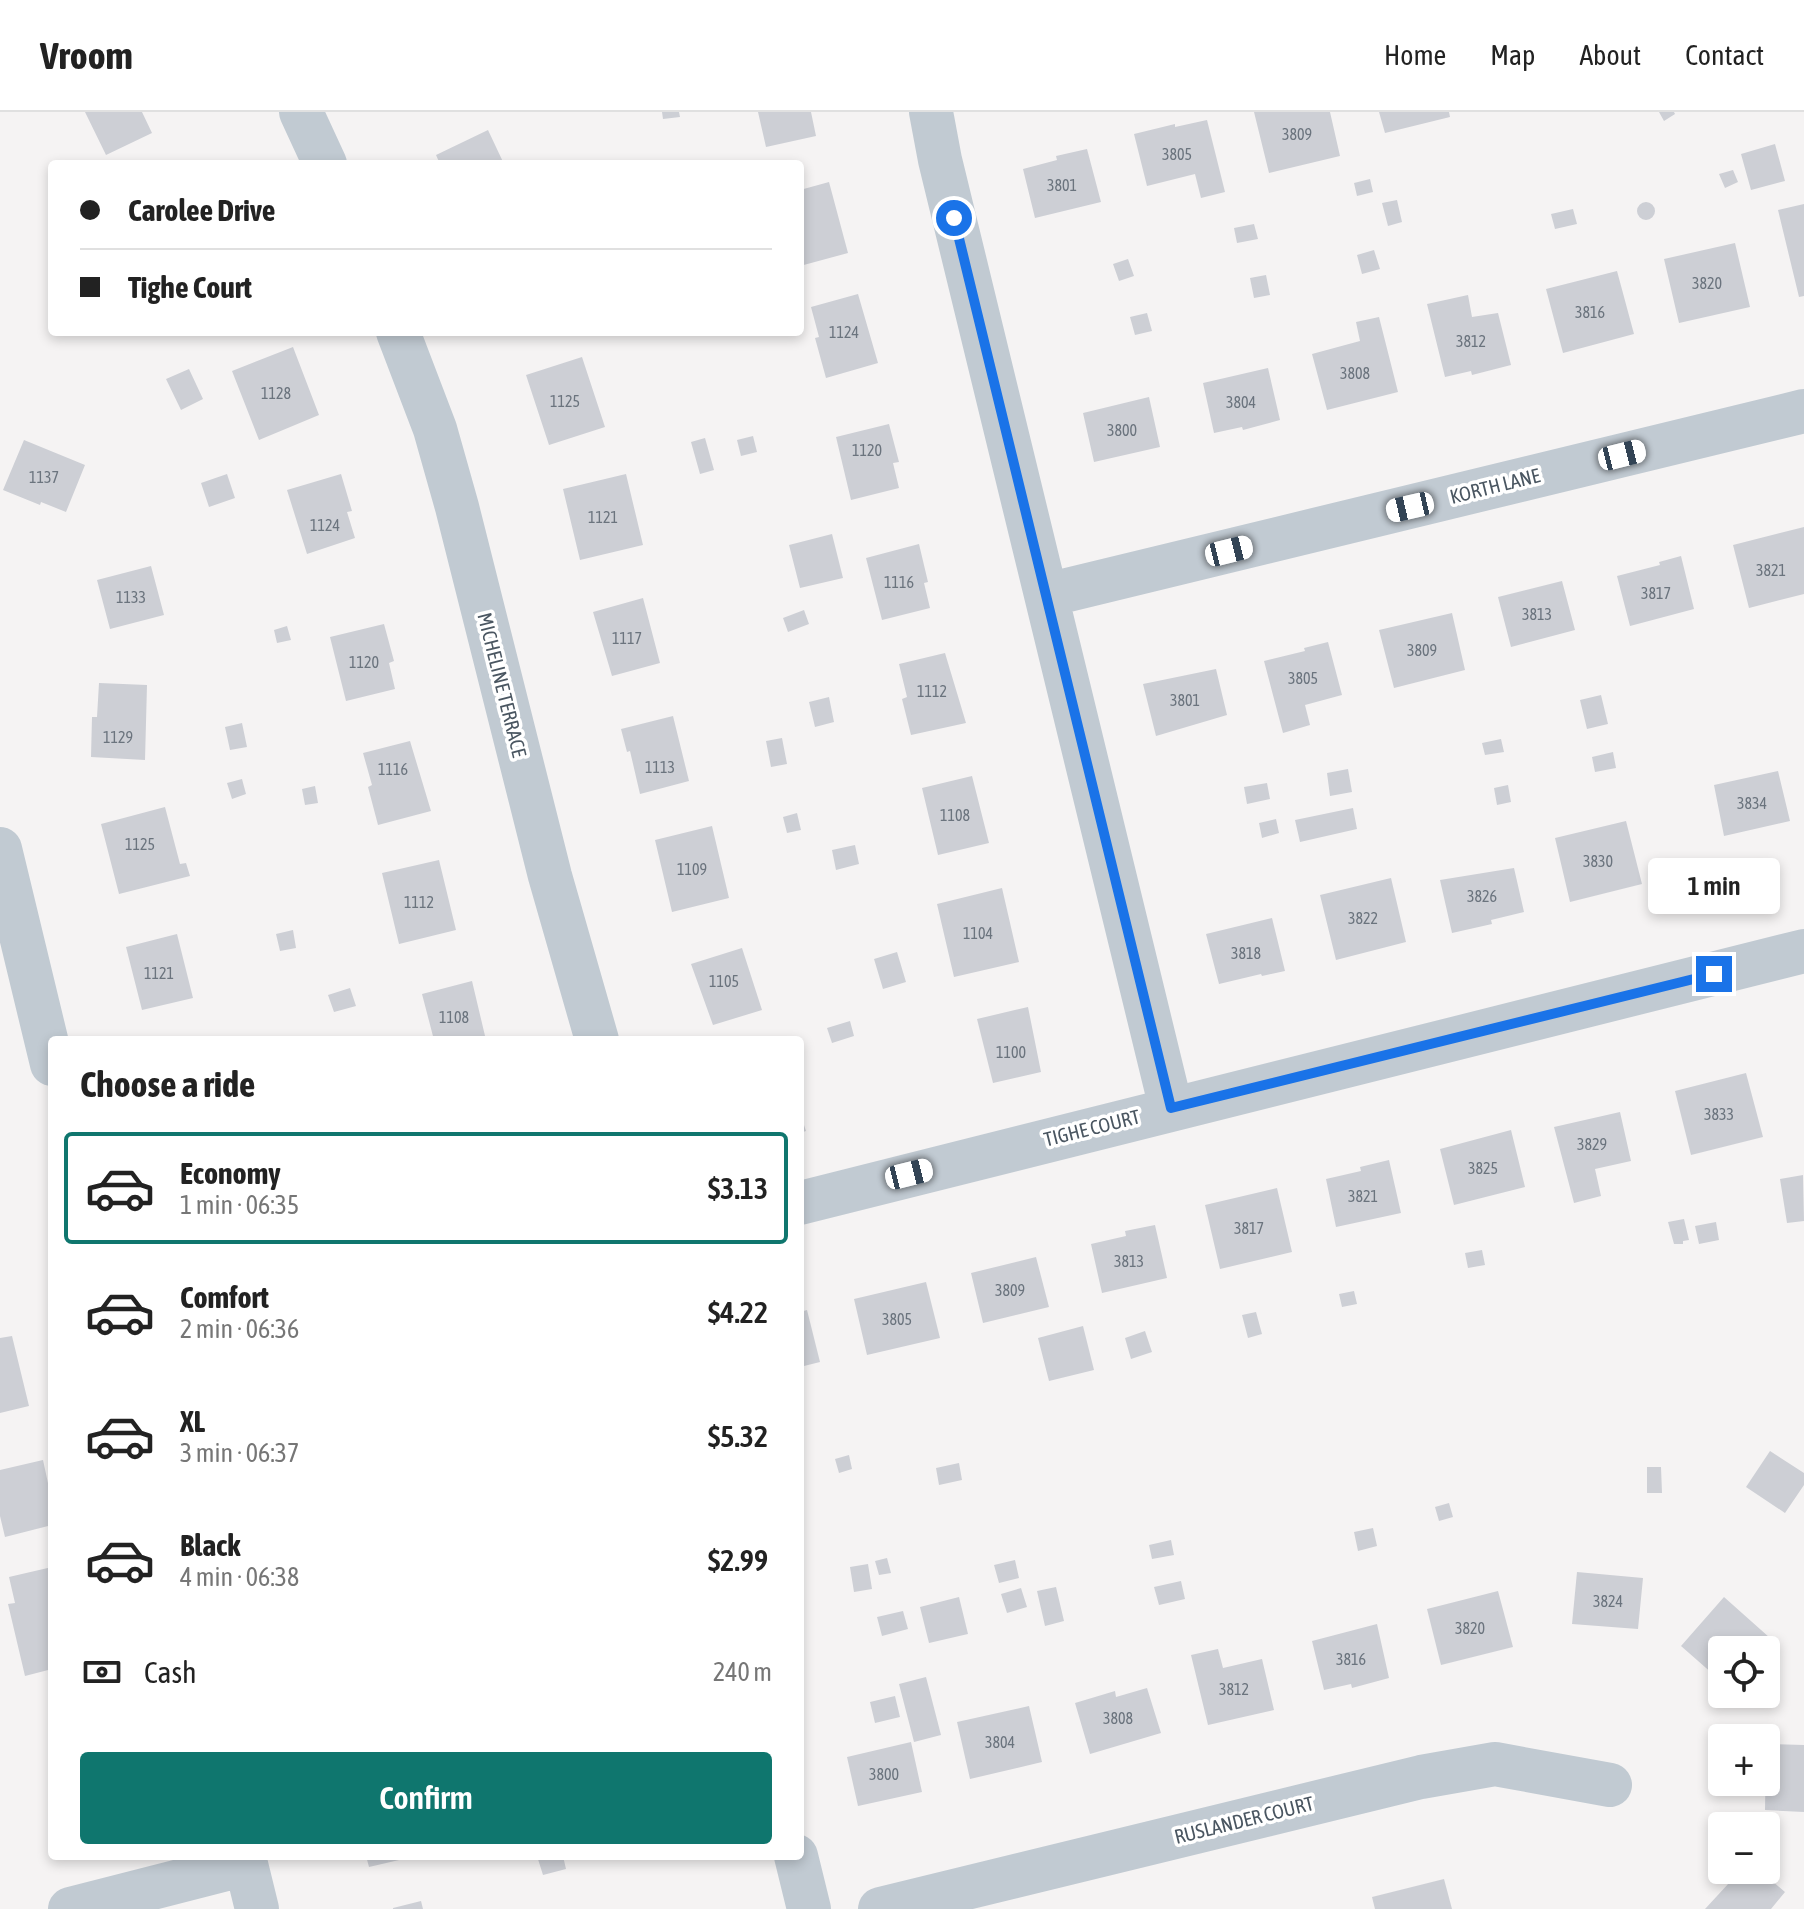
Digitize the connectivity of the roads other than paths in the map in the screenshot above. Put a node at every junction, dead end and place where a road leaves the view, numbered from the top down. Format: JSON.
{"nodes":[{"id":1,"x":301,"y":112,"type":"edge"},
{"id":2,"x":931,"y":112,"type":"edge"},
{"id":3,"x":323,"y":160,"type":"edge"},
{"id":4,"x":400,"y":336,"type":"edge"},
{"id":5,"x":1804,"y":411,"type":"edge"},
{"id":6,"x":1047,"y":595,"type":"junction"},
{"id":7,"x":0,"y":849,"type":"edge"},
{"id":8,"x":1804,"y":951,"type":"edge"},
{"id":9,"x":596,"y":1036,"type":"edge"},
{"id":10,"x":48,"y":1047,"type":"edge"},
{"id":11,"x":1171,"y":1108,"type":"junction"},
{"id":12,"x":804,"y":1202,"type":"edge"},
{"id":13,"x":1610,"y":1785,"type":"dead end"},
{"id":14,"x":245,"y":1860,"type":"edge"},
{"id":15,"x":797,"y":1860,"type":"edge"},
{"id":16,"x":70,"y":1909,"type":"edge"},
{"id":17,"x":257,"y":1909,"type":"edge"},
{"id":18,"x":809,"y":1909,"type":"edge"},
{"id":19,"x":880,"y":1909,"type":"edge"}],
"edges":[{"from":1,"to":3,"type":"street"},
{"from":2,"to":6,"type":"street"},
{"from":4,"to":9,"type":"street","name":"MICHELINE TERRACE"},
{"from":5,"to":6,"type":"street","name":"KORTH LANE"},
{"from":6,"to":11,"type":"street"},
{"from":7,"to":10,"type":"street"},
{"from":8,"to":11,"type":"street","name":"TIGHE COURT"},
{"from":11,"to":12,"type":"street","name":"TIGHE COURT"},
{"from":13,"to":19,"type":"street","name":"RUSLANDER COURT"},
{"from":14,"to":16,"type":"street"},
{"from":14,"to":17,"type":"street"},
{"from":15,"to":18,"type":"street"}]}
